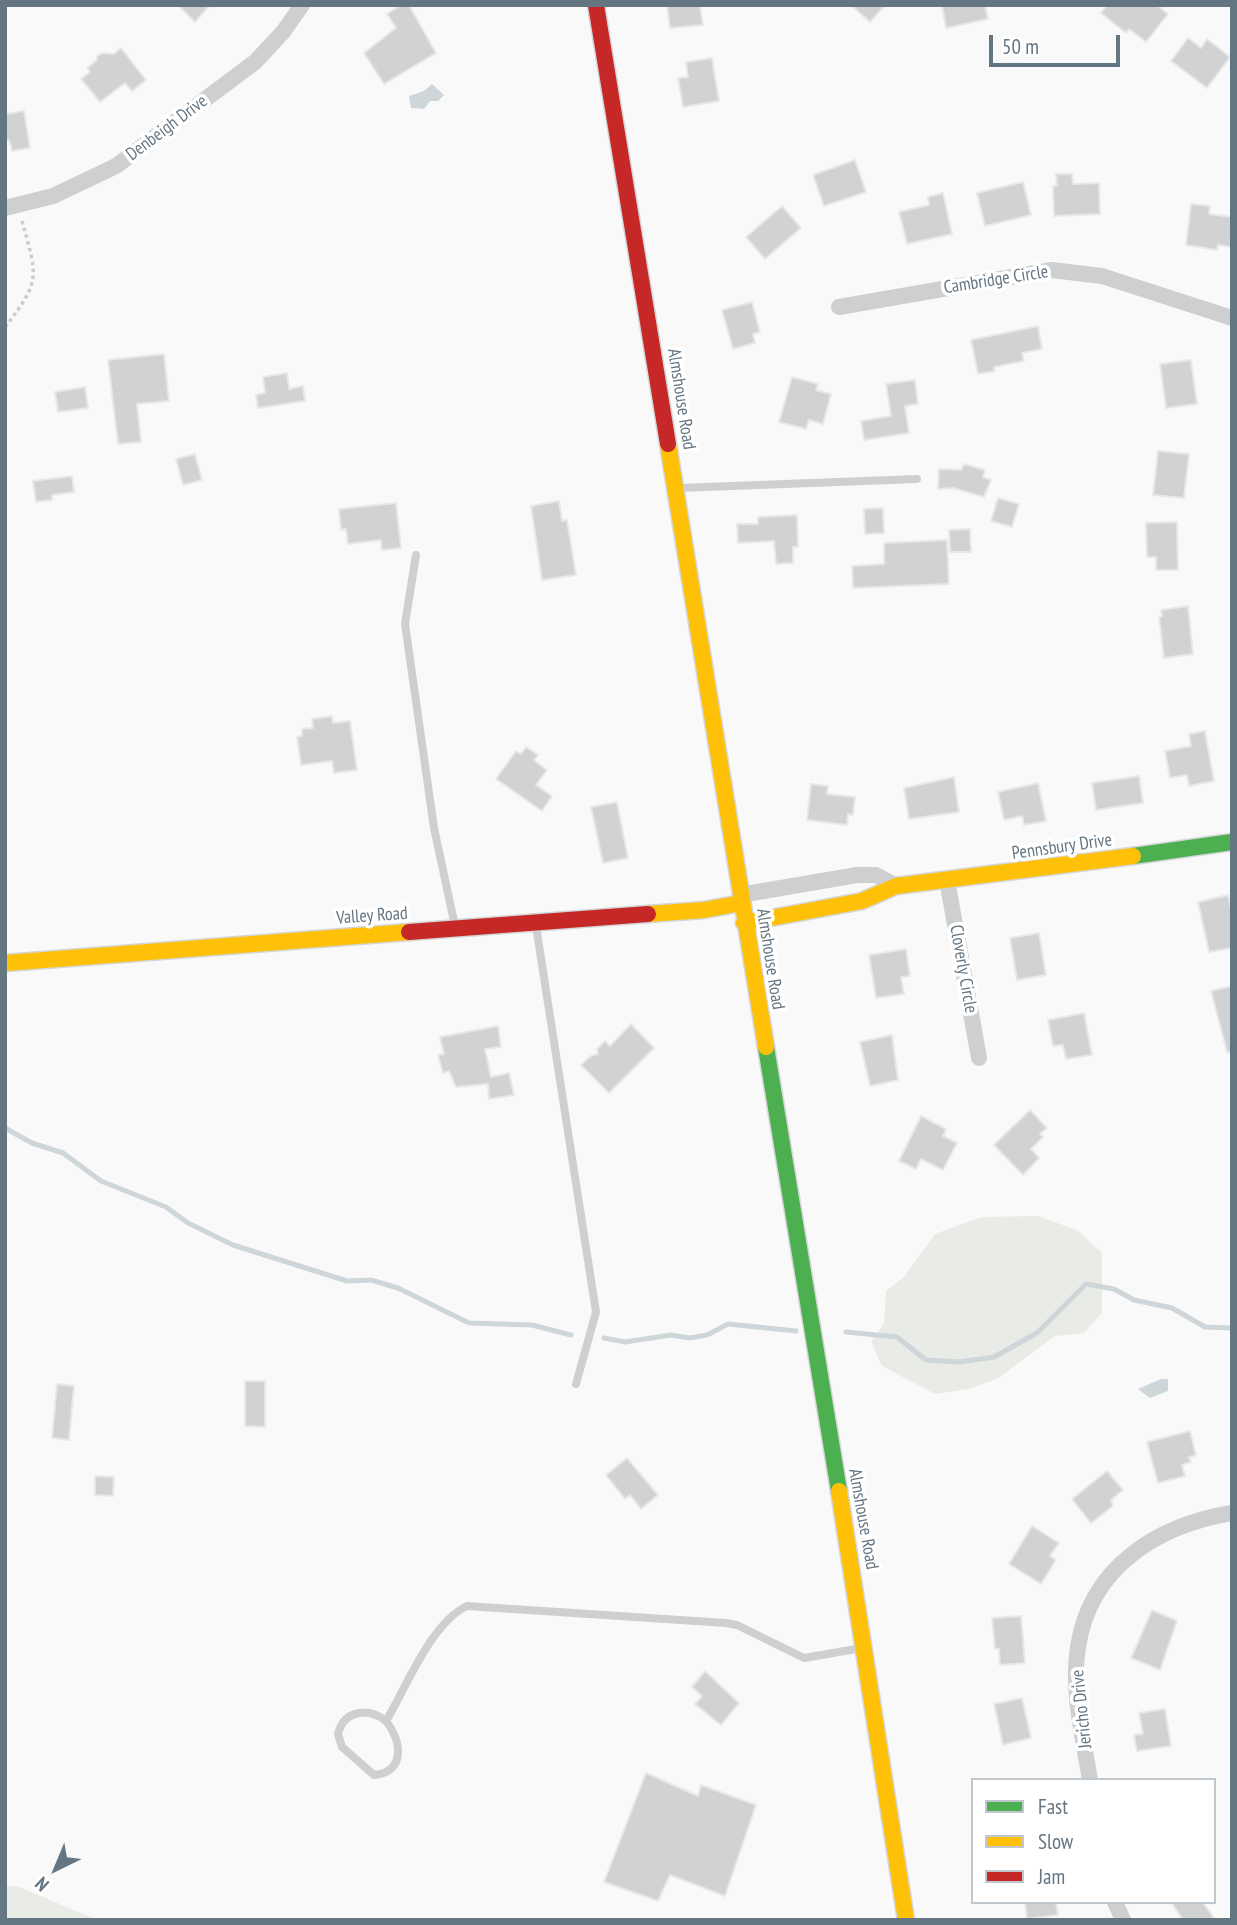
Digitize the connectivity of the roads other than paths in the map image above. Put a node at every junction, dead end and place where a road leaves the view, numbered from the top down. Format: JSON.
{"nodes":[{"id":1,"x":302,"y":5,"type":"edge"},
{"id":2,"x":596,"y":5,"type":"edge"},
{"id":3,"x":11,"y":206,"type":"edge"},
{"id":4,"x":839,"y":307,"type":"dead end"},
{"id":5,"x":1232,"y":318,"type":"edge"},
{"id":6,"x":917,"y":479,"type":"dead end"},
{"id":7,"x":676,"y":488,"type":"junction"},
{"id":8,"x":416,"y":555,"type":"dead end"},
{"id":9,"x":1232,"y":842,"type":"edge"},
{"id":10,"x":947,"y":880,"type":"junction"},
{"id":11,"x":896,"y":886,"type":"junction"},
{"id":12,"x":740,"y":899,"type":"junction"},
{"id":13,"x":536,"y":923,"type":"junction"},
{"id":14,"x":744,"y":923,"type":"junction"},
{"id":15,"x":455,"y":929,"type":"junction"},
{"id":16,"x":5,"y":963,"type":"edge"},
{"id":17,"x":979,"y":1058,"type":"dead end"},
{"id":18,"x":576,"y":1384,"type":"dead end"},
{"id":19,"x":1232,"y":1513,"type":"edge"},
{"id":20,"x":865,"y":1648,"type":"junction"},
{"id":21,"x":386,"y":1721,"type":"junction"},
{"id":22,"x":1090,"y":1778,"type":"edge"},
{"id":23,"x":1116,"y":1904,"type":"edge"},
{"id":24,"x":906,"y":1920,"type":"edge"},
{"id":25,"x":1123,"y":1920,"type":"edge"}],
"edges":[{"from":1,"to":3,"type":"street","name":"Denbeigh Drive"},
{"from":2,"to":7,"type":"main road","name":"Almshouse Road"},
{"from":4,"to":5,"type":"street","name":"Cambridge Circle"},
{"from":6,"to":7,"type":"lane"},
{"from":7,"to":12,"type":"main road","name":"Almshouse Road"},
{"from":8,"to":15,"type":"lane"},
{"from":9,"to":10,"type":"main road","name":"Pennsbury Drive"},
{"from":10,"to":11,"type":"main road","name":"Pennsbury Drive"},
{"from":10,"to":17,"type":"street","name":"Cloverly Circle"},
{"from":11,"to":12,"type":"street","name":"Pennsbury Drive"},
{"from":11,"to":14,"type":"main road","name":"Pennsbury Drive"},
{"from":12,"to":13,"type":"main road","name":"Valley Road"},
{"from":12,"to":14,"type":"main road","name":"Almshouse Road"},
{"from":13,"to":15,"type":"main road","name":"Valley Road"},
{"from":13,"to":18,"type":"lane"},
{"from":14,"to":20,"type":"main road","name":"Almshouse Road"},
{"from":15,"to":16,"type":"main road","name":"Valley Road"},
{"from":19,"to":22,"type":"street","name":"Jericho Drive"},
{"from":20,"to":21,"type":"lane"},
{"from":20,"to":24,"type":"main road","name":"Almshouse Road"},
{"from":21,"to":21,"type":"lane"},
{"from":23,"to":25,"type":"street"}]}
